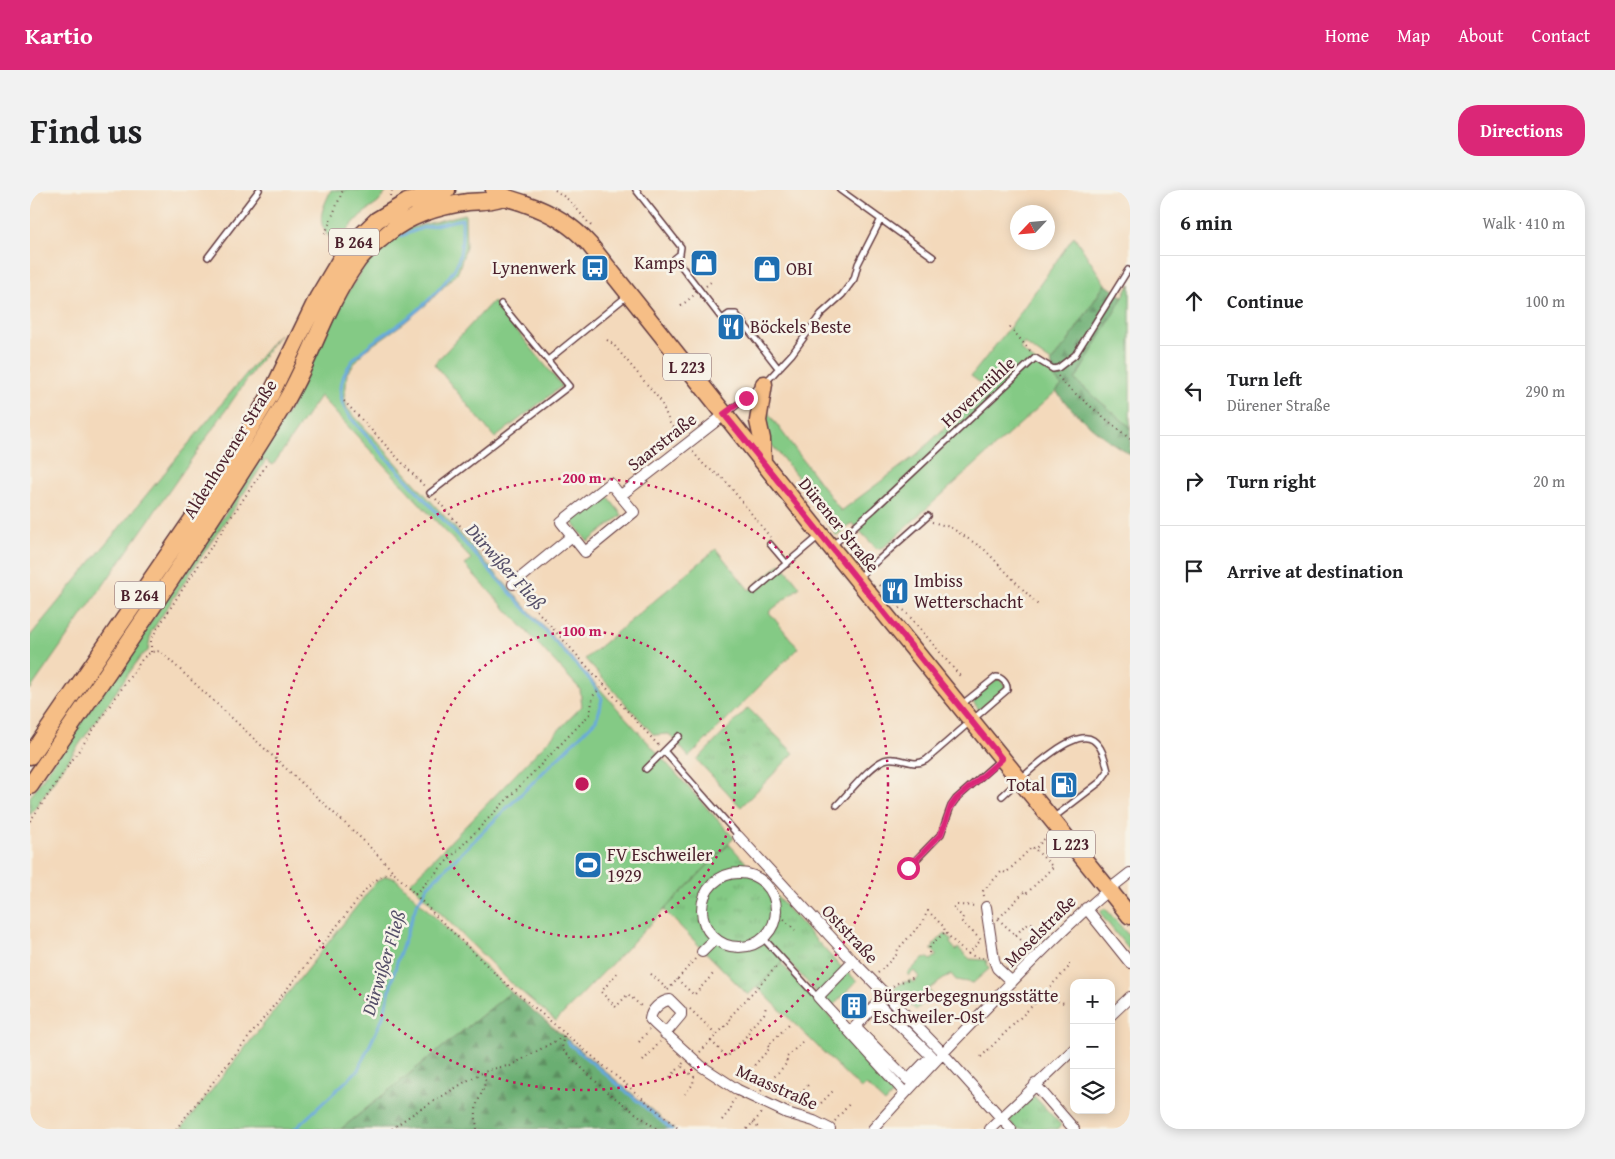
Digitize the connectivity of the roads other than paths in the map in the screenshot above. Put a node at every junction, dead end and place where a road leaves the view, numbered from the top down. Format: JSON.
{"nodes":[{"id":1,"x":259,"y":190,"type":"edge"},
{"id":2,"x":447,"y":190,"type":"edge"},
{"id":3,"x":636,"y":190,"type":"edge"},
{"id":4,"x":840,"y":190,"type":"edge"},
{"id":5,"x":498,"y":194,"type":"edge"},
{"id":6,"x":414,"y":201,"type":"edge"},
{"id":7,"x":881,"y":219,"type":"junction"},
{"id":8,"x":208,"y":257,"type":"dead end"},
{"id":9,"x":933,"y":257,"type":"dead end"},
{"id":10,"x":1128,"y":270,"type":"dead end"},
{"id":11,"x":629,"y":294,"type":"junction"},
{"id":12,"x":501,"y":304,"type":"dead end"},
{"id":13,"x":548,"y":360,"type":"junction"},
{"id":14,"x":778,"y":369,"type":"junction"},
{"id":15,"x":764,"y":384,"type":"junction"},
{"id":16,"x":724,"y":414,"type":"junction"},
{"id":17,"x":763,"y":462,"type":"junction"},
{"id":18,"x":430,"y":493,"type":"road end"},
{"id":19,"x":620,"y":496,"type":"junction"},
{"id":20,"x":928,"y":516,"type":"dead end"},
{"id":21,"x":572,"y":536,"type":"junction"},
{"id":22,"x":826,"y":541,"type":"junction"},
{"id":23,"x":770,"y":544,"type":"dead end"},
{"id":24,"x":787,"y":564,"type":"junction"},
{"id":25,"x":862,"y":574,"type":"junction"},
{"id":26,"x":513,"y":584,"type":"road end"},
{"id":27,"x":754,"y":591,"type":"dead end"},
{"id":28,"x":960,"y":706,"type":"junction"},
{"id":29,"x":972,"y":721,"type":"junction"},
{"id":30,"x":679,"y":736,"type":"dead end"},
{"id":31,"x":664,"y":751,"type":"junction"},
{"id":32,"x":30,"y":756,"type":"edge"},
{"id":33,"x":1002,"y":759,"type":"junction"},
{"id":34,"x":646,"y":769,"type":"dead end"},
{"id":35,"x":1020,"y":780,"type":"junction"},
{"id":36,"x":30,"y":786,"type":"edge"},
{"id":37,"x":1002,"y":796,"type":"dead end"},
{"id":38,"x":837,"y":805,"type":"dead end"},
{"id":39,"x":1054,"y":823,"type":"junction"},
{"id":40,"x":738,"y":836,"type":"joint"},
{"id":41,"x":908,"y":868,"type":"dead end"},
{"id":42,"x":1130,"y":873,"type":"edge"},
{"id":43,"x":776,"y":877,"type":"junction"},
{"id":44,"x":767,"y":886,"type":"junction"},
{"id":45,"x":1108,"y":889,"type":"junction"},
{"id":46,"x":986,"y":907,"type":"road end"},
{"id":47,"x":1086,"y":908,"type":"junction"},
{"id":48,"x":1130,"y":916,"type":"edge"},
{"id":49,"x":764,"y":938,"type":"junction"},
{"id":50,"x":714,"y":939,"type":"junction"},
{"id":51,"x":702,"y":952,"type":"road end"},
{"id":52,"x":852,"y":961,"type":"junction"},
{"id":53,"x":1130,"y":963,"type":"edge"},
{"id":54,"x":1012,"y":982,"type":"junction"},
{"id":55,"x":1130,"y":997,"type":"edge"},
{"id":56,"x":818,"y":998,"type":"junction"},
{"id":57,"x":891,"y":1000,"type":"junction"},
{"id":58,"x":883,"y":1009,"type":"junction"},
{"id":59,"x":1115,"y":1010,"type":"edge"},
{"id":60,"x":666,"y":1034,"type":"junction"},
{"id":61,"x":857,"y":1035,"type":"junction"},
{"id":62,"x":943,"y":1053,"type":"junction"},
{"id":63,"x":1070,"y":1053,"type":"edge"},
{"id":64,"x":1035,"y":1084,"type":"junction"},
{"id":65,"x":905,"y":1093,"type":"junction"},
{"id":66,"x":1001,"y":1118,"type":"junction"},
{"id":67,"x":829,"y":1129,"type":"edge"},
{"id":68,"x":873,"y":1129,"type":"edge"},
{"id":69,"x":990,"y":1129,"type":"edge"},
{"id":70,"x":1011,"y":1129,"type":"edge"},
{"id":71,"x":1074,"y":1129,"type":"edge"}],
"edges":[{"from":1,"to":8,"type":"lane"},
{"from":2,"to":6,"type":"main road"},
{"from":3,"to":14,"type":"lane"},
{"from":4,"to":7,"type":"lane"},
{"from":5,"to":6,"type":"main road","name":"Aldenhovener Straße","number":"L 223"},
{"from":5,"to":11,"type":"main road","name":"Dürener Straße","number":"L 223"},
{"from":6,"to":32,"type":"main road","name":"Aldenhovener Straße","number":"B 264"},
{"from":6,"to":36,"type":"main road","name":"Aldenhovener Straße","number":"B 264"},
{"from":7,"to":9,"type":"lane"},
{"from":7,"to":14,"type":"lane"},
{"from":10,"to":22,"type":"lane","name":"Hovermühle"},
{"from":11,"to":13,"type":"lane"},
{"from":11,"to":16,"type":"main road","name":"Dürener Straße","number":"L 223"},
{"from":12,"to":13,"type":"lane"},
{"from":13,"to":18,"type":"lane"},
{"from":14,"to":15,"type":"lane"},
{"from":15,"to":16,"type":"lane"},
{"from":15,"to":17,"type":"main road"},
{"from":16,"to":17,"type":"main road","name":"Dürener Straße","number":"L 223"},
{"from":16,"to":19,"type":"street","name":"Saarstraße"},
{"from":17,"to":22,"type":"main road","name":"Dürener Straße","number":"L 223"},
{"from":19,"to":21,"type":"street","name":"Saarstraße"},
{"from":19,"to":21,"type":"street","name":"Saarstraße"},
{"from":20,"to":25,"type":"lane"},
{"from":21,"to":26,"type":"street"},
{"from":22,"to":24,"type":"lane","name":"Hovermühle"},
{"from":22,"to":25,"type":"main road","name":"Dürener Straße","number":"L 223"},
{"from":23,"to":24,"type":"lane"},
{"from":24,"to":27,"type":"lane","name":"Hovermühle"},
{"from":25,"to":28,"type":"main road","name":"Dürener Straße","number":"L 223"},
{"from":28,"to":29,"type":"main road","name":"Dürener Straße","number":"L 223"},
{"from":28,"to":29,"type":"lane"},
{"from":29,"to":33,"type":"main road","name":"Dürener Straße","number":"L 223"},
{"from":29,"to":38,"type":"lane"},
{"from":30,"to":31,"type":"lane"},
{"from":31,"to":34,"type":"lane"},
{"from":31,"to":40,"type":"lane"},
{"from":33,"to":35,"type":"main road","name":"Dürener Straße","number":"L 223"},
{"from":33,"to":41,"type":"lane"},
{"from":35,"to":37,"type":"lane"},
{"from":35,"to":39,"type":"main road","name":"Dürener Straße","number":"L 223"},
{"from":35,"to":39,"type":"lane"},
{"from":39,"to":45,"type":"main road","name":"Dürener Straße","number":"L 223"},
{"from":40,"to":43,"type":"street","name":"Oststraße"},
{"from":42,"to":45,"type":"street","name":"Moselstraße"},
{"from":43,"to":44,"type":"street"},
{"from":43,"to":52,"type":"street","name":"Oststraße"},
{"from":44,"to":49,"type":"street"},
{"from":44,"to":50,"type":"street"},
{"from":45,"to":47,"type":"street","name":"Moselstraße"},
{"from":45,"to":48,"type":"main road","name":"Dürener Straße","number":"L 223"},
{"from":46,"to":54,"type":"street"},
{"from":47,"to":53,"type":"street"},
{"from":47,"to":54,"type":"street","name":"Moselstraße"},
{"from":49,"to":50,"type":"street"},
{"from":49,"to":56,"type":"lane"},
{"from":50,"to":51,"type":"street"},
{"from":52,"to":56,"type":"street"},
{"from":52,"to":57,"type":"street","name":"Oststraße"},
{"from":54,"to":62,"type":"street","name":"Moselstraße"},
{"from":55,"to":59,"type":"street"},
{"from":56,"to":61,"type":"street"},
{"from":57,"to":58,"type":"street"},
{"from":57,"to":62,"type":"street","name":"Oststraße"},
{"from":58,"to":61,"type":"street"},
{"from":58,"to":61,"type":"street"},
{"from":60,"to":60,"type":"street","name":"Maasstraße"},
{"from":60,"to":67,"type":"street","name":"Maasstraße"},
{"from":61,"to":65,"type":"street"},
{"from":62,"to":65,"type":"street","name":"Moselstraße"},
{"from":62,"to":66,"type":"street","name":"Oststraße"},
{"from":63,"to":64,"type":"street"},
{"from":64,"to":66,"type":"street"},
{"from":64,"to":71,"type":"street"},
{"from":65,"to":68,"type":"street","name":"Moselstraße"},
{"from":66,"to":69,"type":"street"},
{"from":66,"to":70,"type":"street","name":"Oststraße"}]}
